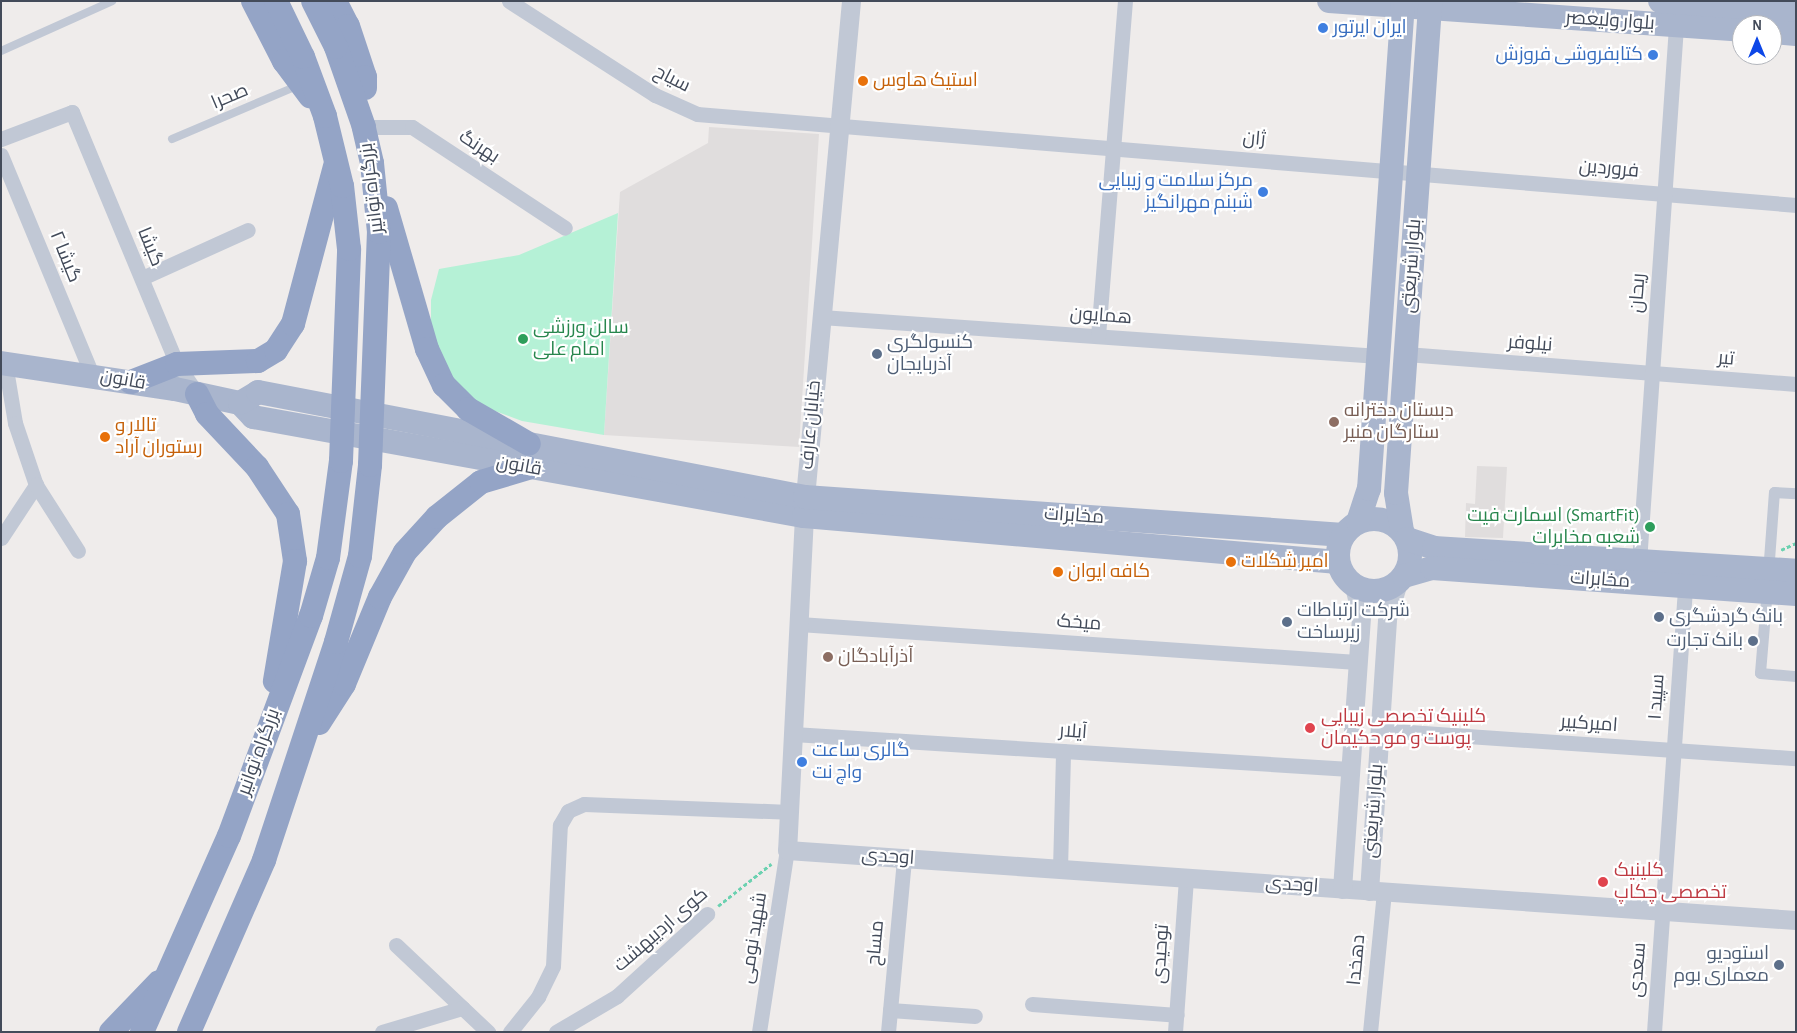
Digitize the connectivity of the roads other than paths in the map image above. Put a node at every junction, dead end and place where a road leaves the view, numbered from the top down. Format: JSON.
{"nodes":[{"id":1,"x":112,"y":1,"type":"edge"},
{"id":2,"x":254,"y":1,"type":"edge"},
{"id":3,"x":276,"y":1,"type":"edge"},
{"id":4,"x":313,"y":1,"type":"edge"},
{"id":5,"x":335,"y":1,"type":"edge"},
{"id":6,"x":509,"y":1,"type":"edge"},
{"id":7,"x":851,"y":1,"type":"edge"},
{"id":8,"x":1125,"y":1,"type":"edge"},
{"id":9,"x":1329,"y":1,"type":"edge"},
{"id":10,"x":1403,"y":4,"type":"edge"},
{"id":11,"x":1430,"y":5,"type":"edge"},
{"id":12,"x":1673,"y":8,"type":"edge"},
{"id":13,"x":1796,"y":11,"type":"edge"},
{"id":14,"x":1732,"y":27,"type":"edge"},
{"id":15,"x":1782,"y":33,"type":"edge"},
{"id":16,"x":1796,"y":34,"type":"edge"},
{"id":17,"x":1,"y":51,"type":"edge"},
{"id":18,"x":301,"y":84,"type":"junction"},
{"id":19,"x":324,"y":116,"type":"junction"},
{"id":20,"x":839,"y":123,"type":"junction"},
{"id":21,"x":364,"y":127,"type":"junction"},
{"id":22,"x":1,"y":139,"type":"edge"},
{"id":23,"x":172,"y":139,"type":"dead end"},
{"id":24,"x":1114,"y":147,"type":"junction"},
{"id":25,"x":1,"y":155,"type":"edge"},
{"id":26,"x":336,"y":162,"type":"junction"},
{"id":27,"x":372,"y":163,"type":"junction"},
{"id":28,"x":1391,"y":170,"type":"junction"},
{"id":29,"x":1418,"y":173,"type":"junction"},
{"id":30,"x":1665,"y":194,"type":"junction"},
{"id":31,"x":1796,"y":205,"type":"edge"},
{"id":32,"x":565,"y":228,"type":"dead end"},
{"id":33,"x":248,"y":230,"type":"dead end"},
{"id":34,"x":142,"y":278,"type":"junction"},
{"id":35,"x":821,"y":317,"type":"junction"},
{"id":36,"x":1098,"y":336,"type":"junction"},
{"id":37,"x":1406,"y":354,"type":"junction"},
{"id":38,"x":1379,"y":356,"type":"junction"},
{"id":39,"x":3,"y":363,"type":"edge"},
{"id":40,"x":177,"y":364,"type":"junction"},
{"id":41,"x":1652,"y":373,"type":"junction"},
{"id":42,"x":92,"y":375,"type":"junction"},
{"id":43,"x":131,"y":382,"type":"junction"},
{"id":44,"x":1796,"y":384,"type":"edge"},
{"id":45,"x":197,"y":394,"type":"junction"},
{"id":46,"x":240,"y":403,"type":"junction"},
{"id":47,"x":529,"y":444,"type":"junction"},
{"id":48,"x":528,"y":468,"type":"junction"},
{"id":49,"x":36,"y":485,"type":"junction"},
{"id":50,"x":1796,"y":493,"type":"edge"},
{"id":51,"x":804,"y":506,"type":"junction"},
{"id":52,"x":1351,"y":528,"type":"junction"},
{"id":53,"x":1404,"y":535,"type":"junction"},
{"id":54,"x":1,"y":538,"type":"edge"},
{"id":55,"x":78,"y":551,"type":"dead end"},
{"id":56,"x":1338,"y":562,"type":"junction"},
{"id":57,"x":1640,"y":562,"type":"junction"},
{"id":58,"x":1796,"y":571,"type":"edge"},
{"id":59,"x":1401,"y":579,"type":"junction"},
{"id":60,"x":1768,"y":581,"type":"junction"},
{"id":61,"x":1354,"y":585,"type":"junction"},
{"id":62,"x":1685,"y":586,"type":"junction"},
{"id":63,"x":1796,"y":594,"type":"edge"},
{"id":64,"x":799,"y":624,"type":"junction"},
{"id":65,"x":1357,"y":662,"type":"junction"},
{"id":66,"x":1796,"y":676,"type":"edge"},
{"id":67,"x":266,"y":730,"type":"junction"},
{"id":68,"x":1380,"y":730,"type":"junction"},
{"id":69,"x":793,"y":734,"type":"junction"},
{"id":70,"x":1674,"y":750,"type":"junction"},
{"id":71,"x":1063,"y":751,"type":"junction"},
{"id":72,"x":301,"y":752,"type":"junction"},
{"id":73,"x":1796,"y":758,"type":"edge"},
{"id":74,"x":1350,"y":769,"type":"junction"},
{"id":75,"x":789,"y":812,"type":"junction"},
{"id":76,"x":788,"y":850,"type":"junction"},
{"id":77,"x":904,"y":858,"type":"junction"},
{"id":78,"x":1060,"y":869,"type":"junction"},
{"id":79,"x":1186,"y":878,"type":"junction"},
{"id":80,"x":1342,"y":889,"type":"junction"},
{"id":81,"x":1376,"y":891,"type":"junction"},
{"id":82,"x":1662,"y":911,"type":"junction"},
{"id":83,"x":707,"y":914,"type":"road end"},
{"id":84,"x":1796,"y":920,"type":"edge"},
{"id":85,"x":396,"y":945,"type":"dead end"},
{"id":86,"x":170,"y":970,"type":"junction"},
{"id":87,"x":1032,"y":1004,"type":"dead end"},
{"id":88,"x":462,"y":1008,"type":"junction"},
{"id":89,"x":890,"y":1010,"type":"junction"},
{"id":90,"x":1177,"y":1015,"type":"junction"},
{"id":91,"x":975,"y":1016,"type":"dead end"},
{"id":92,"x":111,"y":1032,"type":"edge"},
{"id":93,"x":142,"y":1032,"type":"edge"},
{"id":94,"x":189,"y":1032,"type":"edge"},
{"id":95,"x":382,"y":1032,"type":"edge"},
{"id":96,"x":488,"y":1032,"type":"edge"},
{"id":97,"x":510,"y":1032,"type":"edge"},
{"id":98,"x":556,"y":1032,"type":"edge"},
{"id":99,"x":759,"y":1032,"type":"edge"},
{"id":100,"x":888,"y":1032,"type":"edge"},
{"id":101,"x":1175,"y":1032,"type":"edge"},
{"id":102,"x":1370,"y":1032,"type":"edge"},
{"id":103,"x":1654,"y":1032,"type":"edge"}],
"edges":[{"from":1,"to":17,"type":"lane"},
{"from":2,"to":18,"type":"highway"},
{"from":3,"to":19,"type":"highway","name":"بزرگراه توانیر"},
{"from":4,"to":21,"type":"highway","name":"بزرگراه توانیر"},
{"from":5,"to":21,"type":"highway"},
{"from":6,"to":20,"type":"street","name":"سیاح"},
{"from":7,"to":20,"type":"street","name":"خیابان عارف"},
{"from":8,"to":24,"type":"street"},
{"from":9,"to":10,"type":"main road","name":"بلوار ولیعصر"},
{"from":10,"to":11,"type":"main road","name":"بلوار ولیعصر"},
{"from":10,"to":28,"type":"main road","name":"بلوار شریعتى"},
{"from":11,"to":12,"type":"main road","name":"بلوار ولیعصر"},
{"from":11,"to":29,"type":"main road","name":"بلوار شریعتى"},
{"from":12,"to":13,"type":"main road","name":"بلوار ولیعصر"},
{"from":12,"to":14,"type":"main road","name":"بلوار ولیعصر"},
{"from":12,"to":30,"type":"street","name":"ریحان"},
{"from":15,"to":16,"type":"main road"},
{"from":18,"to":19,"type":"highway"},
{"from":18,"to":23,"type":"lane","name":"صحرا"},
{"from":19,"to":26,"type":"highway","name":"بزرگراه توانیر"},
{"from":20,"to":24,"type":"street","name":"ژان"},
{"from":20,"to":35,"type":"street","name":"خیابان عارف"},
{"from":21,"to":27,"type":"highway","name":"بزرگراه توانیر"},
{"from":21,"to":32,"type":"street","name":"بهرنگ"},
{"from":22,"to":34,"type":"street","name":"گیشا"},
{"from":24,"to":28,"type":"street","name":"ژان"},
{"from":24,"to":36,"type":"street"},
{"from":25,"to":42,"type":"street","name":"گیشا ۲"},
{"from":26,"to":40,"type":"highway"},
{"from":26,"to":67,"type":"highway","name":"بزرگراه توانیر"},
{"from":27,"to":47,"type":"highway"},
{"from":27,"to":72,"type":"highway","name":"بزرگراه توانیر"},
{"from":28,"to":29,"type":"street","name":"ژان"},
{"from":28,"to":38,"type":"main road","name":"بلوار شریعتى"},
{"from":29,"to":30,"type":"street","name":"فروردین"},
{"from":29,"to":37,"type":"main road","name":"بلوار شریعتى"},
{"from":30,"to":31,"type":"street","name":"فروردین"},
{"from":30,"to":41,"type":"street","name":"ریحان"},
{"from":33,"to":34,"type":"street"},
{"from":34,"to":40,"type":"street","name":"گیشا"},
{"from":35,"to":36,"type":"street","name":"همایون"},
{"from":35,"to":51,"type":"street","name":"خیابان عارف"},
{"from":36,"to":38,"type":"street","name":"همایون"},
{"from":37,"to":41,"type":"street","name":"نیلوفر"},
{"from":37,"to":53,"type":"main road","name":"بلوار شریعتى"},
{"from":38,"to":52,"type":"main road","name":"بلوار شریعتى"},
{"from":39,"to":42,"type":"main road","name":"قانون"},
{"from":39,"to":49,"type":"street","name":"قانون"},
{"from":40,"to":43,"type":"highway"},
{"from":40,"to":45,"type":"street","name":"گیشا"},
{"from":41,"to":44,"type":"street","name":"تیر"},
{"from":41,"to":57,"type":"street","name":"ریحان"},
{"from":42,"to":43,"type":"main road","name":"قانون"},
{"from":43,"to":45,"type":"main road","name":"قانون"},
{"from":45,"to":46,"type":"main road","name":"قانون"},
{"from":45,"to":67,"type":"highway"},
{"from":46,"to":47,"type":"main road","name":"قانون"},
{"from":46,"to":48,"type":"main road","name":"قانون"},
{"from":47,"to":51,"type":"main road","name":"قانون"},
{"from":48,"to":51,"type":"main road","name":"قانون"},
{"from":48,"to":72,"type":"highway"},
{"from":49,"to":54,"type":"street"},
{"from":49,"to":55,"type":"street","name":"قانون"},
{"from":50,"to":60,"type":"street"},
{"from":51,"to":52,"type":"main road","name":"مخابرات"},
{"from":51,"to":56,"type":"main road","name":"مخابرات"},
{"from":51,"to":64,"type":"street","name":"خیابان عارف"},
{"from":52,"to":53,"type":"main road"},
{"from":52,"to":56,"type":"main road"},
{"from":53,"to":57,"type":"main road","name":"مخابرات"},
{"from":53,"to":59,"type":"main road"},
{"from":56,"to":61,"type":"main road"},
{"from":57,"to":60,"type":"main road","name":"مخابرات"},
{"from":58,"to":60,"type":"main road","name":"مخابرات"},
{"from":59,"to":61,"type":"main road"},
{"from":59,"to":62,"type":"main road","name":"مخابرات"},
{"from":59,"to":68,"type":"street","name":"بلوار شریعتى"},
{"from":60,"to":62,"type":"main road","name":"مخابرات"},
{"from":60,"to":63,"type":"main road","name":"مخابرات"},
{"from":60,"to":66,"type":"street"},
{"from":61,"to":65,"type":"street","name":"بلوار شریعتى"},
{"from":62,"to":70,"type":"street","name":"سپید ۱"},
{"from":64,"to":65,"type":"street","name":"میخک"},
{"from":64,"to":69,"type":"street","name":"خیابان عارف"},
{"from":65,"to":74,"type":"street","name":"بلوار شریعتى"},
{"from":67,"to":86,"type":"highway","name":"بزرگراه توانیر"},
{"from":68,"to":70,"type":"street","name":"امیرکبیر"},
{"from":68,"to":81,"type":"street","name":"بلوار شریعتى"},
{"from":69,"to":71,"type":"street","name":"آیلار"},
{"from":69,"to":75,"type":"street","name":"خیابان عارف"},
{"from":70,"to":73,"type":"street","name":"امیرکبیر"},
{"from":70,"to":82,"type":"street","name":"سپید ۱"},
{"from":71,"to":74,"type":"street","name":"آیلار"},
{"from":71,"to":78,"type":"street"},
{"from":72,"to":94,"type":"highway","name":"بزرگراه توانیر"},
{"from":74,"to":80,"type":"street","name":"بلوار شریعتى"},
{"from":75,"to":76,"type":"street","name":"خیابان عارف"},
{"from":75,"to":97,"type":"street"},
{"from":76,"to":77,"type":"street","name":"اوحدی"},
{"from":76,"to":99,"type":"street","name":"شهید نومی"},
{"from":77,"to":78,"type":"street","name":"اوحدی"},
{"from":77,"to":89,"type":"street","name":"مساح"},
{"from":78,"to":79,"type":"street","name":"اوحدی"},
{"from":79,"to":80,"type":"street","name":"اوحدی"},
{"from":79,"to":90,"type":"street","name":"توحیدی"},
{"from":80,"to":81,"type":"street","name":"اوحدی"},
{"from":81,"to":82,"type":"street","name":"اوحدی"},
{"from":81,"to":102,"type":"street","name":"دهخدا"},
{"from":82,"to":84,"type":"street","name":"اوحدی"},
{"from":82,"to":103,"type":"street","name":"سعدی"},
{"from":83,"to":98,"type":"street","name":"کوی اردیبهشت"},
{"from":85,"to":88,"type":"street"},
{"from":86,"to":92,"type":"highway"},
{"from":86,"to":93,"type":"highway","name":"بزرگراه توانیر"},
{"from":87,"to":90,"type":"street"},
{"from":88,"to":95,"type":"street"},
{"from":88,"to":96,"type":"street"},
{"from":89,"to":91,"type":"street"},
{"from":89,"to":100,"type":"street","name":"مساح"},
{"from":90,"to":101,"type":"street","name":"توحیدی"}]}
